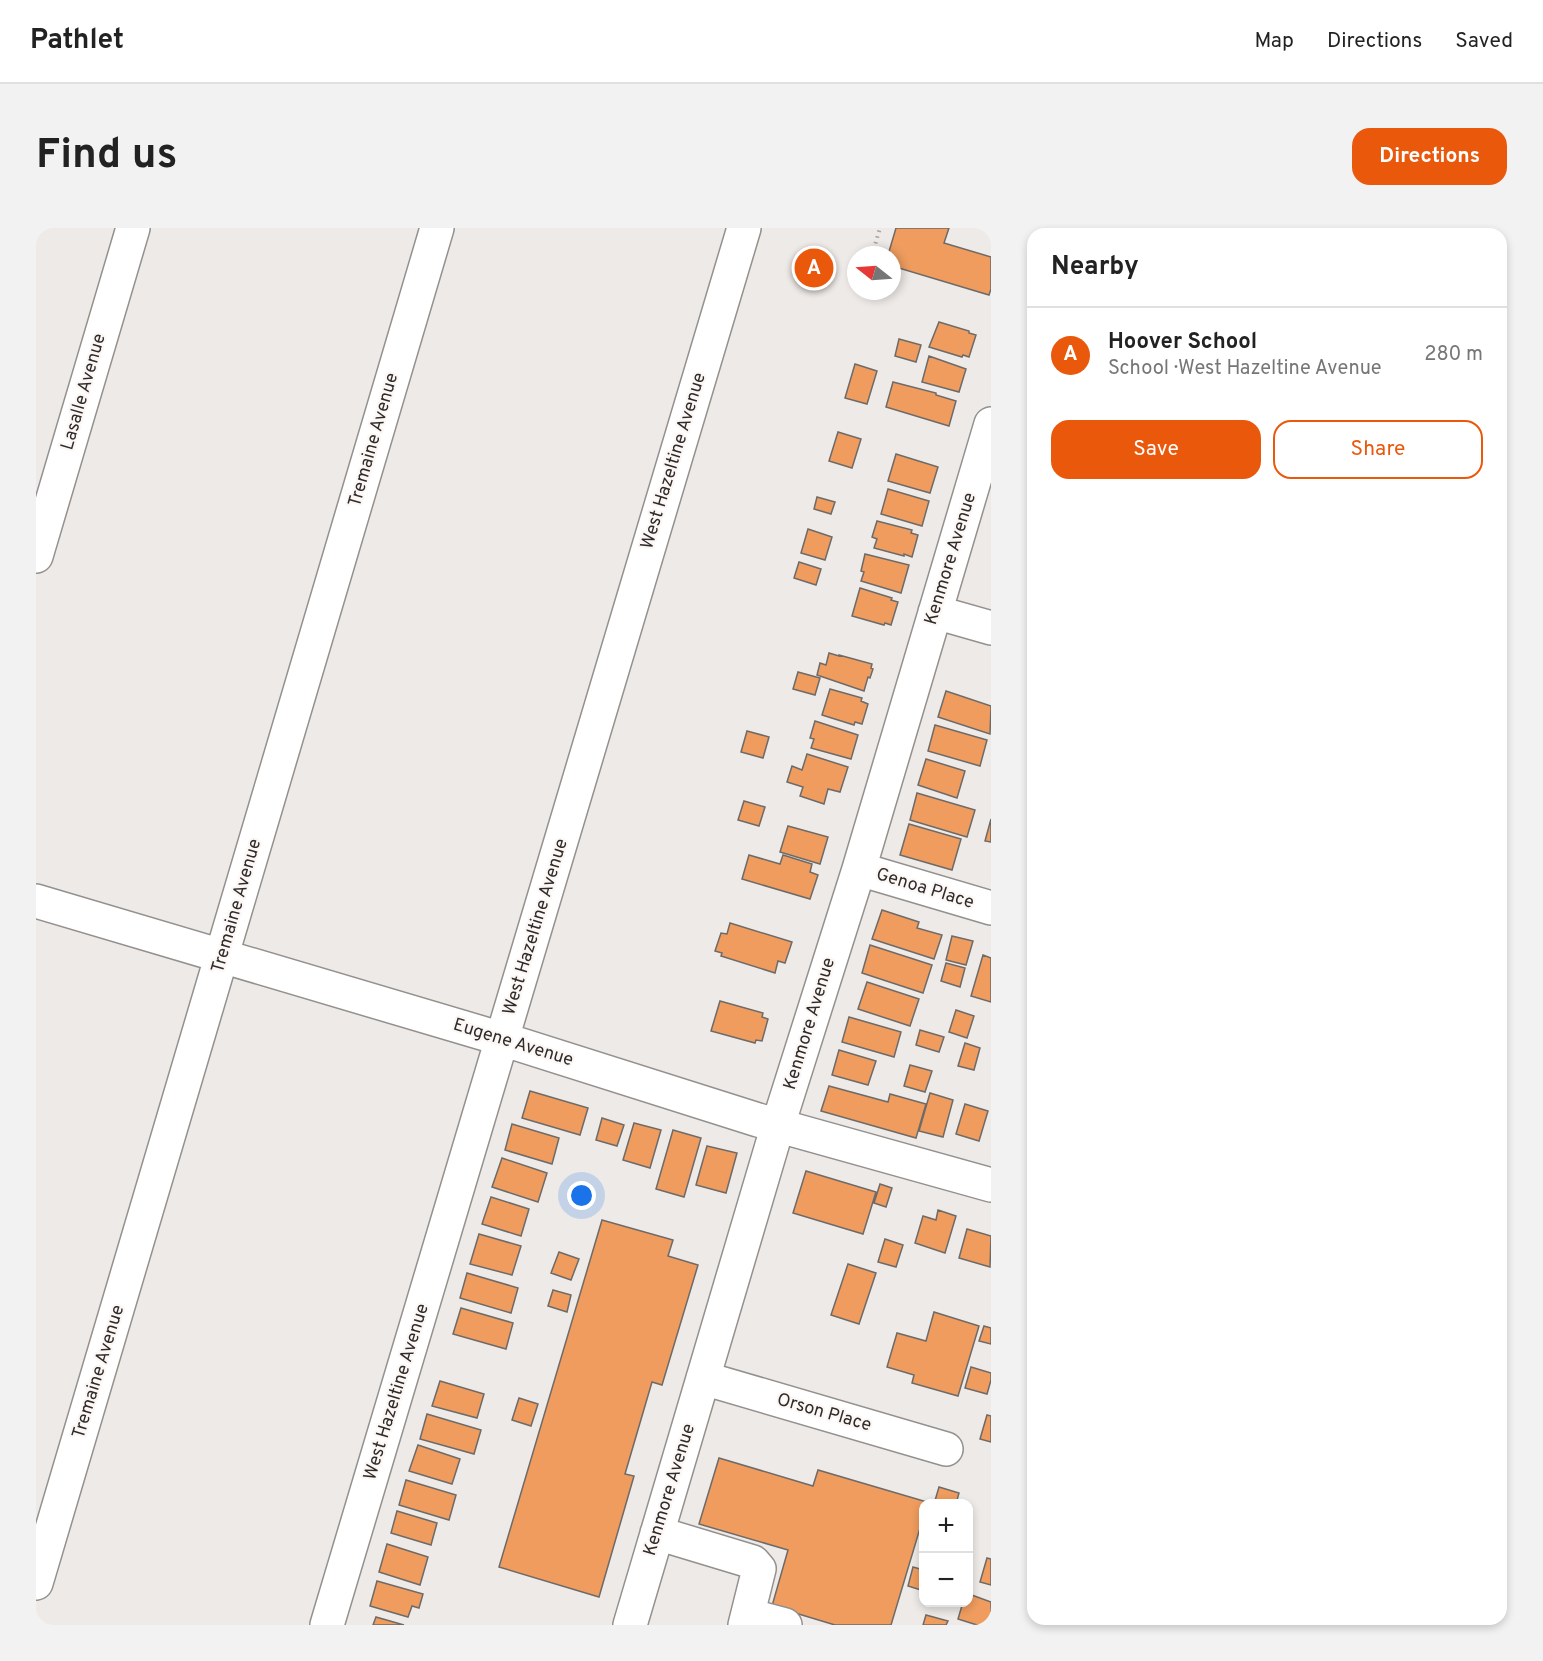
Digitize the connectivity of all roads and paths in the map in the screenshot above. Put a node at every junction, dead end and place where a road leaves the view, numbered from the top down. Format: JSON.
{"nodes":[{"id":1,"x":133,"y":228,"type":"edge"},
{"id":2,"x":437,"y":228,"type":"edge"},
{"id":3,"x":744,"y":228,"type":"edge"},
{"id":4,"x":880,"y":228,"type":"edge"},
{"id":5,"x":986,"y":228,"type":"edge"},
{"id":6,"x":991,"y":232,"type":"edge"},
{"id":7,"x":875,"y":246,"type":"edge"},
{"id":8,"x":991,"y":424,"type":"edge"},
{"id":9,"x":36,"y":556,"type":"edge"},
{"id":10,"x":935,"y":612,"type":"junction"},
{"id":11,"x":991,"y":628,"type":"edge"},
{"id":12,"x":859,"y":869,"type":"junction"},
{"id":13,"x":36,"y":900,"type":"edge"},
{"id":14,"x":991,"y":908,"type":"edge"},
{"id":15,"x":222,"y":956,"type":"junction"},
{"id":16,"x":502,"y":1039,"type":"junction"},
{"id":17,"x":778,"y":1125,"type":"junction"},
{"id":18,"x":991,"y":1185,"type":"edge"},
{"id":19,"x":703,"y":1378,"type":"junction"},
{"id":20,"x":945,"y":1449,"type":"dead end"},
{"id":21,"x":657,"y":1533,"type":"junction"},
{"id":22,"x":36,"y":1583,"type":"edge"},
{"id":23,"x":747,"y":1620,"type":"edge"},
{"id":24,"x":327,"y":1625,"type":"edge"},
{"id":25,"x":630,"y":1625,"type":"edge"},
{"id":26,"x":785,"y":1625,"type":"edge"}],
"edges":[{"from":1,"to":9,"type":"street","name":"Lasalle Avenue"},
{"from":2,"to":15,"type":"street","name":"Tremaine Avenue"},
{"from":3,"to":16,"type":"street","name":"West Hazeltine Avenue"},
{"from":4,"to":7,"type":"path"},
{"from":5,"to":6,"type":"path"},
{"from":8,"to":10,"type":"street","name":"Kenmore Avenue"},
{"from":10,"to":11,"type":"street"},
{"from":10,"to":12,"type":"street","name":"Kenmore Avenue"},
{"from":12,"to":14,"type":"street","name":"Genoa Place"},
{"from":12,"to":17,"type":"street","name":"Kenmore Avenue"},
{"from":13,"to":15,"type":"street","name":"Eugene Avenue"},
{"from":15,"to":16,"type":"street","name":"Eugene Avenue"},
{"from":15,"to":22,"type":"street","name":"Tremaine Avenue"},
{"from":16,"to":17,"type":"street","name":"Eugene Avenue"},
{"from":16,"to":24,"type":"street","name":"West Hazeltine Avenue"},
{"from":17,"to":18,"type":"street","name":"Eugene Avenue"},
{"from":17,"to":19,"type":"street","name":"Kenmore Avenue"},
{"from":19,"to":20,"type":"street","name":"Orson Place"},
{"from":19,"to":21,"type":"street","name":"Kenmore Avenue"},
{"from":21,"to":23,"type":"street"},
{"from":21,"to":25,"type":"street","name":"Kenmore Avenue"},
{"from":23,"to":26,"type":"street"}]}
